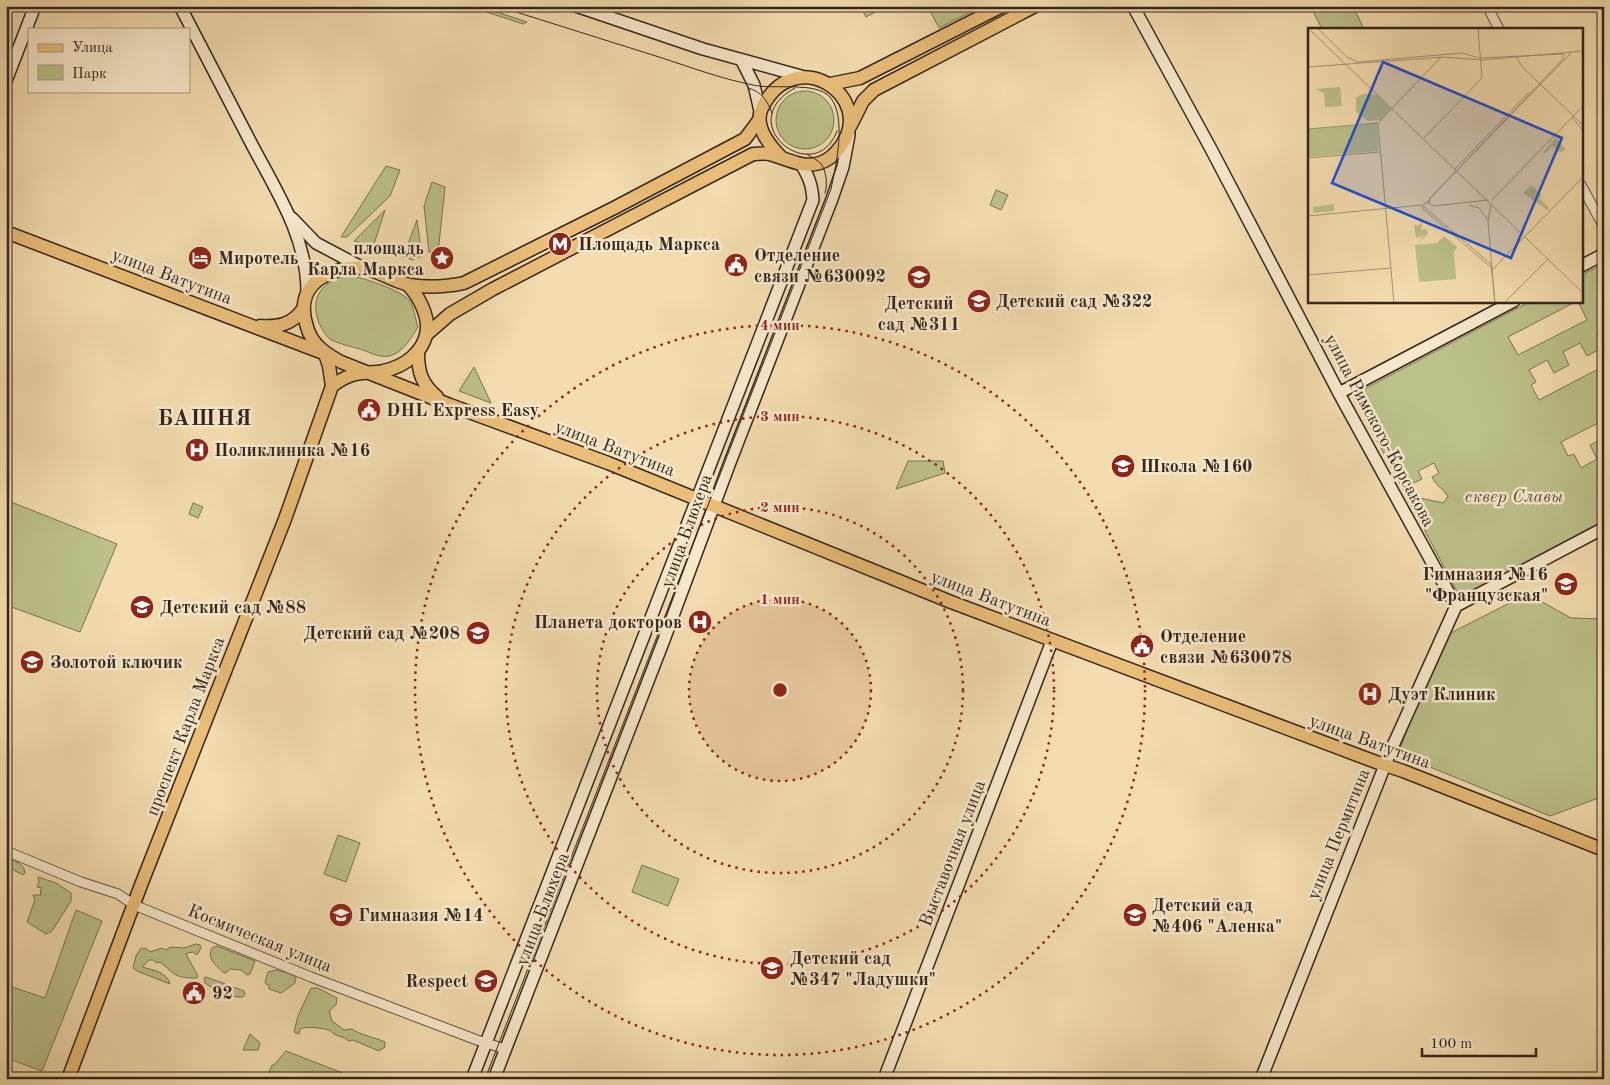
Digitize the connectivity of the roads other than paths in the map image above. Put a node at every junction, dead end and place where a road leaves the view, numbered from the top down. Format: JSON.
{"nodes":[{"id":1,"x":35,"y":6,"type":"edge"},
{"id":2,"x":180,"y":6,"type":"edge"},
{"id":3,"x":576,"y":6,"type":"edge"},
{"id":4,"x":1002,"y":6,"type":"edge"},
{"id":5,"x":1035,"y":6,"type":"edge"},
{"id":6,"x":1133,"y":6,"type":"edge"},
{"id":7,"x":1487,"y":6,"type":"edge"},
{"id":8,"x":1498,"y":28,"type":"edge"},
{"id":9,"x":742,"y":61,"type":"junction"},
{"id":10,"x":801,"y":76,"type":"junction"},
{"id":11,"x":6,"y":81,"type":"edge"},
{"id":12,"x":830,"y":84,"type":"junction"},
{"id":13,"x":760,"y":115,"type":"junction"},
{"id":14,"x":850,"y":129,"type":"junction"},
{"id":15,"x":782,"y":158,"type":"junction"},
{"id":16,"x":801,"y":164,"type":"junction"},
{"id":17,"x":1582,"y":187,"type":"edge"},
{"id":18,"x":291,"y":217,"type":"junction"},
{"id":19,"x":1604,"y":227,"type":"edge"},
{"id":20,"x":6,"y":232,"type":"edge"},
{"id":21,"x":1604,"y":254,"type":"edge"},
{"id":22,"x":1582,"y":265,"type":"edge"},
{"id":23,"x":363,"y":268,"type":"junction"},
{"id":24,"x":408,"y":284,"type":"junction"},
{"id":25,"x":307,"y":292,"type":"junction"},
{"id":26,"x":1512,"y":302,"type":"edge"},
{"id":27,"x":303,"y":310,"type":"junction"},
{"id":28,"x":253,"y":326,"type":"junction"},
{"id":29,"x":427,"y":334,"type":"junction"},
{"id":30,"x":325,"y":354,"type":"junction"},
{"id":31,"x":418,"y":354,"type":"junction"},
{"id":32,"x":368,"y":373,"type":"junction"},
{"id":33,"x":332,"y":386,"type":"junction"},
{"id":34,"x":1339,"y":392,"type":"junction"},
{"id":35,"x":443,"y":402,"type":"junction"},
{"id":36,"x":697,"y":498,"type":"junction"},
{"id":37,"x":716,"y":505,"type":"junction"},
{"id":38,"x":1604,"y":528,"type":"edge"},
{"id":39,"x":1456,"y":606,"type":"junction"},
{"id":40,"x":1052,"y":641,"type":"junction"},
{"id":41,"x":1385,"y":765,"type":"junction"},
{"id":42,"x":1604,"y":850,"type":"edge"},
{"id":43,"x":6,"y":851,"type":"edge"},
{"id":44,"x":134,"y":905,"type":"junction"},
{"id":45,"x":486,"y":1043,"type":"junction"},
{"id":46,"x":505,"y":1049,"type":"junction"},
{"id":47,"x":68,"y":1079,"type":"edge"},
{"id":48,"x":472,"y":1079,"type":"edge"},
{"id":49,"x":494,"y":1079,"type":"edge"},
{"id":50,"x":884,"y":1079,"type":"edge"},
{"id":51,"x":1262,"y":1079,"type":"edge"}],
"edges":[{"from":1,"to":11,"type":"street"},
{"from":2,"to":18,"type":"street"},
{"from":3,"to":9,"type":"street"},
{"from":4,"to":12,"type":"main road"},
{"from":5,"to":14,"type":"main road"},
{"from":6,"to":34,"type":"street","name":"улица Римского-Корсакова"},
{"from":7,"to":8,"type":"street"},
{"from":9,"to":10,"type":"street"},
{"from":9,"to":13,"type":"street"},
{"from":10,"to":12,"type":"main road"},
{"from":10,"to":13,"type":"main road"},
{"from":12,"to":14,"type":"main road"},
{"from":13,"to":15,"type":"main road"},
{"from":13,"to":24,"type":"main road"},
{"from":14,"to":16,"type":"main road"},
{"from":14,"to":37,"type":"street","name":"улица Блюхера"},
{"from":15,"to":16,"type":"main road"},
{"from":15,"to":29,"type":"main road"},
{"from":16,"to":36,"type":"street","name":"улица Блюхера"},
{"from":17,"to":19,"type":"street"},
{"from":18,"to":23,"type":"street"},
{"from":18,"to":25,"type":"street"},
{"from":20,"to":28,"type":"main road","name":"улица Ватутина"},
{"from":21,"to":22,"type":"street"},
{"from":23,"to":24,"type":"main road"},
{"from":23,"to":25,"type":"main road"},
{"from":24,"to":29,"type":"main road"},
{"from":25,"to":27,"type":"main road"},
{"from":26,"to":34,"type":"street"},
{"from":27,"to":28,"type":"main road"},
{"from":27,"to":30,"type":"main road"},
{"from":28,"to":30,"type":"main road","name":"улица Ватутина"},
{"from":29,"to":31,"type":"main road"},
{"from":30,"to":32,"type":"main road"},
{"from":30,"to":33,"type":"main road"},
{"from":31,"to":32,"type":"main road"},
{"from":31,"to":35,"type":"main road"},
{"from":32,"to":33,"type":"main road"},
{"from":32,"to":35,"type":"main road","name":"улица Ватутина"},
{"from":33,"to":44,"type":"main road","name":"проспект Карла Маркса"},
{"from":34,"to":39,"type":"street","name":"улица Римского-Корсакова"},
{"from":35,"to":36,"type":"main road","name":"улица Ватутина"},
{"from":36,"to":37,"type":"main road","name":"улица Ватутина"},
{"from":36,"to":45,"type":"street","name":"улица Блюхера"},
{"from":37,"to":40,"type":"main road","name":"улица Ватутина"},
{"from":37,"to":46,"type":"street","name":"улица Блюхера"},
{"from":38,"to":39,"type":"street"},
{"from":39,"to":41,"type":"street","name":"улица Пермитина"},
{"from":40,"to":41,"type":"main road","name":"улица Ватутина"},
{"from":40,"to":50,"type":"street","name":"Выставочная улица"},
{"from":41,"to":42,"type":"main road","name":"улица Ватутина"},
{"from":41,"to":51,"type":"street","name":"улица Пермитина"},
{"from":43,"to":44,"type":"street","name":"Космическая улица"},
{"from":44,"to":45,"type":"street","name":"Космическая улица"},
{"from":44,"to":47,"type":"main road","name":"проспект Карла Маркса"},
{"from":45,"to":46,"type":"street","name":"Космическая улица"},
{"from":45,"to":48,"type":"street","name":"улица Блюхера"},
{"from":46,"to":49,"type":"street","name":"улица Блюхера"}]}
